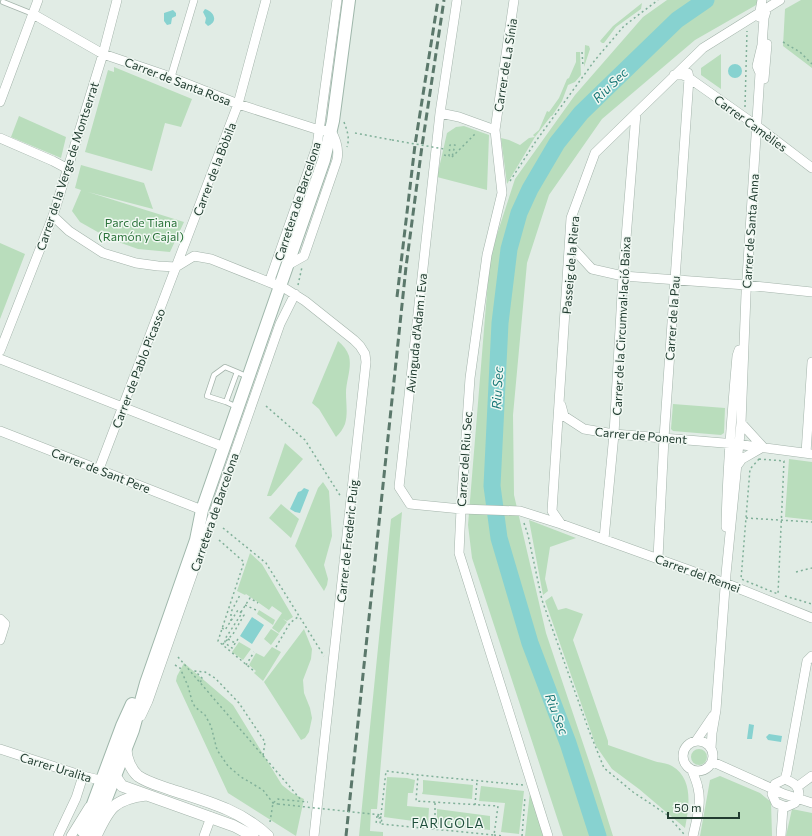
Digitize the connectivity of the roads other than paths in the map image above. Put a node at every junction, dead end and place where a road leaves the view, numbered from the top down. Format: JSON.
{"nodes":[{"id":1,"x":38,"y":0,"type":"edge"},
{"id":2,"x":117,"y":0,"type":"edge"},
{"id":3,"x":194,"y":0,"type":"edge"},
{"id":4,"x":266,"y":0,"type":"edge"},
{"id":5,"x":337,"y":0,"type":"edge"},
{"id":6,"x":349,"y":0,"type":"edge"},
{"id":7,"x":457,"y":0,"type":"edge"},
{"id":8,"x":514,"y":0,"type":"edge"},
{"id":9,"x":762,"y":0,"type":"edge"},
{"id":10,"x":780,"y":0,"type":"edge"},
{"id":11,"x":3,"y":2,"type":"dead end"},
{"id":12,"x":764,"y":7,"type":"edge"},
{"id":13,"x":33,"y":14,"type":"junction"},
{"id":14,"x":104,"y":54,"type":"junction"},
{"id":15,"x":686,"y":64,"type":"junction"},
{"id":16,"x":757,"y":66,"type":"junction"},
{"id":17,"x":674,"y":75,"type":"junction"},
{"id":18,"x":170,"y":78,"type":"junction"},
{"id":19,"x":689,"y":78,"type":"junction"},
{"id":20,"x":0,"y":102,"type":"edge"},
{"id":21,"x":238,"y":104,"type":"junction"},
{"id":22,"x":440,"y":111,"type":"junction"},
{"id":23,"x":636,"y":112,"type":"junction"},
{"id":24,"x":757,"y":126,"type":"junction"},
{"id":25,"x":495,"y":130,"type":"junction"},
{"id":26,"x":325,"y":131,"type":"junction"},
{"id":27,"x":0,"y":138,"type":"edge"},
{"id":28,"x":812,"y":168,"type":"edge"},
{"id":29,"x":68,"y":170,"type":"junction"},
{"id":30,"x":53,"y":216,"type":"junction"},
{"id":31,"x":570,"y":245,"type":"junction"},
{"id":32,"x":176,"y":267,"type":"junction"},
{"id":33,"x":623,"y":276,"type":"junction"},
{"id":34,"x":674,"y":280,"type":"junction"},
{"id":35,"x":276,"y":285,"type":"junction"},
{"id":36,"x":746,"y":285,"type":"junction"},
{"id":37,"x":812,"y":292,"type":"edge"},
{"id":38,"x":295,"y":294,"type":"junction"},
{"id":39,"x":744,"y":337,"type":"junction"},
{"id":40,"x":0,"y":351,"type":"edge"},
{"id":41,"x":0,"y":359,"type":"edge"},
{"id":42,"x":812,"y":362,"type":"edge"},
{"id":43,"x":243,"y":374,"type":"junction"},
{"id":44,"x":226,"y":402,"type":"junction"},
{"id":45,"x":559,"y":402,"type":"junction"},
{"id":46,"x":238,"y":406,"type":"junction"},
{"id":47,"x":811,"y":406,"type":"edge"},
{"id":48,"x":123,"y":407,"type":"junction"},
{"id":49,"x":741,"y":423,"type":"junction"},
{"id":50,"x":0,"y":431,"type":"edge"},
{"id":51,"x":614,"y":434,"type":"junction"},
{"id":52,"x":664,"y":438,"type":"junction"},
{"id":53,"x":738,"y":443,"type":"junction"},
{"id":54,"x":224,"y":447,"type":"junction"},
{"id":55,"x":761,"y":448,"type":"junction"},
{"id":56,"x":809,"y":453,"type":"edge"},
{"id":57,"x":736,"y":468,"type":"junction"},
{"id":58,"x":99,"y":469,"type":"junction"},
{"id":59,"x":462,"y":509,"type":"junction"},
{"id":60,"x":202,"y":510,"type":"junction"},
{"id":61,"x":732,"y":517,"type":"junction"},
{"id":62,"x":561,"y":524,"type":"junction"},
{"id":63,"x":604,"y":539,"type":"junction"},
{"id":64,"x":728,"y":550,"type":"junction"},
{"id":65,"x":658,"y":558,"type":"junction"},
{"id":66,"x":725,"y":583,"type":"junction"},
{"id":67,"x":812,"y":618,"type":"edge"},
{"id":68,"x":0,"y":619,"type":"edge"},
{"id":69,"x":0,"y":640,"type":"edge"},
{"id":70,"x":812,"y":656,"type":"edge"},
{"id":71,"x":715,"y":713,"type":"junction"},
{"id":72,"x":133,"y":730,"type":"junction"},
{"id":73,"x":696,"y":741,"type":"junction"},
{"id":74,"x":711,"y":748,"type":"junction"},
{"id":75,"x":0,"y":749,"type":"edge"},
{"id":76,"x":126,"y":749,"type":"junction"},
{"id":77,"x":713,"y":762,"type":"junction"},
{"id":78,"x":692,"y":770,"type":"junction"},
{"id":79,"x":706,"y":770,"type":"junction"},
{"id":80,"x":82,"y":776,"type":"junction"},
{"id":81,"x":812,"y":776,"type":"edge"},
{"id":82,"x":785,"y":779,"type":"junction"},
{"id":83,"x":114,"y":781,"type":"junction"},
{"id":84,"x":148,"y":781,"type":"junction"},
{"id":85,"x":797,"y":787,"type":"junction"},
{"id":86,"x":698,"y":788,"type":"junction"},
{"id":87,"x":773,"y":789,"type":"junction"},
{"id":88,"x":147,"y":794,"type":"junction"},
{"id":89,"x":98,"y":795,"type":"junction"},
{"id":90,"x":798,"y":798,"type":"junction"},
{"id":91,"x":812,"y":803,"type":"edge"},
{"id":92,"x":215,"y":804,"type":"junction"},
{"id":93,"x":782,"y":807,"type":"junction"},
{"id":94,"x":210,"y":817,"type":"junction"},
{"id":95,"x":58,"y":836,"type":"edge"},
{"id":96,"x":71,"y":836,"type":"edge"},
{"id":97,"x":81,"y":836,"type":"edge"},
{"id":98,"x":90,"y":836,"type":"edge"},
{"id":99,"x":96,"y":836,"type":"edge"},
{"id":100,"x":204,"y":836,"type":"edge"},
{"id":101,"x":253,"y":836,"type":"edge"},
{"id":102,"x":268,"y":836,"type":"edge"},
{"id":103,"x":314,"y":836,"type":"edge"},
{"id":104,"x":548,"y":836,"type":"edge"},
{"id":105,"x":694,"y":836,"type":"edge"},
{"id":106,"x":780,"y":836,"type":"edge"}],
"edges":[{"from":1,"to":13,"type":"street"},
{"from":2,"to":14,"type":"street","name":"Carrer de la Verge de Montserrat"},
{"from":3,"to":18,"type":"street"},
{"from":4,"to":21,"type":"street","name":"Carrer de la Bòbila"},
{"from":5,"to":26,"type":"street","name":"Carretera de Barcelona"},
{"from":6,"to":26,"type":"main road","name":"Carretera de Barcelona"},
{"from":7,"to":22,"type":"street"},
{"from":8,"to":25,"type":"street","name":"Carrer de La Sínia"},
{"from":9,"to":12,"type":"street","name":"Carrer de Santa Anna"},
{"from":10,"to":12,"type":"street","name":"Passeig de la Riera"},
{"from":11,"to":13,"type":"lane"},
{"from":12,"to":15,"type":"street","name":"Passeig de la Riera"},
{"from":12,"to":16,"type":"street","name":"Carrer de Santa Anna"},
{"from":12,"to":24,"type":"street","name":"Carrer de Santa Anna"},
{"from":13,"to":14,"type":"street","name":"Carrer de Santa Rosa"},
{"from":13,"to":20,"type":"street"},
{"from":14,"to":18,"type":"street","name":"Carrer de Santa Rosa"},
{"from":14,"to":29,"type":"street","name":"Carrer de la Verge de Montserrat"},
{"from":15,"to":17,"type":"street","name":"Passeig de la Riera"},
{"from":15,"to":19,"type":"street"},
{"from":16,"to":24,"type":"street","name":"Carrer de Santa Anna"},
{"from":16,"to":24,"type":"street","name":"Carrer de Santa Anna"},
{"from":17,"to":19,"type":"street","name":"Carrer Camèlies"},
{"from":17,"to":23,"type":"street","name":"Passeig de la Riera"},
{"from":18,"to":21,"type":"street","name":"Carrer de Santa Rosa"},
{"from":19,"to":24,"type":"street","name":"Carrer Camèlies"},
{"from":19,"to":34,"type":"street","name":"Carrer de la Pau"},
{"from":21,"to":26,"type":"street","name":"Carrer de Santa Rosa"},
{"from":21,"to":32,"type":"street","name":"Carrer de la Bòbila"},
{"from":22,"to":25,"type":"street"},
{"from":22,"to":59,"type":"street","name":"Avinguda d'Adam i Eva"},
{"from":23,"to":31,"type":"street","name":"Passeig de la Riera"},
{"from":23,"to":33,"type":"street","name":"Carrer de la Circumval·lació Baixa"},
{"from":24,"to":28,"type":"street","name":"Carrer Camèlies"},
{"from":24,"to":36,"type":"street","name":"Carrer de Santa Anna"},
{"from":25,"to":59,"type":"street","name":"Carrer del Riu Sec"},
{"from":26,"to":35,"type":"main road","name":"Carretera de Barcelona"},
{"from":26,"to":35,"type":"street","name":"Carretera de Barcelona"},
{"from":27,"to":29,"type":"street"},
{"from":29,"to":30,"type":"street","name":"Carrer de la Verge de Montserrat"},
{"from":30,"to":32,"type":"street"},
{"from":30,"to":40,"type":"street","name":"Carrer de la Verge de Montserrat"},
{"from":31,"to":33,"type":"street"},
{"from":31,"to":45,"type":"street","name":"Passeig de la Riera"},
{"from":32,"to":35,"type":"street","name":"Carrer de Frederic Puig"},
{"from":32,"to":48,"type":"street","name":"Carrer de Pablo Picasso"},
{"from":33,"to":34,"type":"street"},
{"from":33,"to":51,"type":"street","name":"Carrer de la Circumval·lació Baixa"},
{"from":34,"to":36,"type":"street"},
{"from":34,"to":52,"type":"street","name":"Carrer de la Pau"},
{"from":35,"to":38,"type":"street","name":"Carrer de Frederic Puig"},
{"from":35,"to":43,"type":"main road","name":"Carretera de Barcelona"},
{"from":36,"to":37,"type":"street"},
{"from":36,"to":39,"type":"street","name":"Carrer de Santa Anna"},
{"from":38,"to":72,"type":"street","name":"Carretera de Barcelona"},
{"from":38,"to":103,"type":"street","name":"Carrer de Frederic Puig"},
{"from":39,"to":49,"type":"street","name":"Carrer de Santa Anna"},
{"from":39,"to":53,"type":"street","name":"Carrer de Santa Anna"},
{"from":41,"to":48,"type":"street"},
{"from":42,"to":47,"type":"street"},
{"from":43,"to":44,"type":"lane"},
{"from":43,"to":44,"type":"lane"},
{"from":43,"to":46,"type":"main road","name":"Carretera de Barcelona"},
{"from":44,"to":46,"type":"lane"},
{"from":45,"to":51,"type":"street","name":"Carrer de Ponent"},
{"from":45,"to":62,"type":"street","name":"Passeig de la Riera"},
{"from":46,"to":54,"type":"main road","name":"Carretera de Barcelona"},
{"from":47,"to":56,"type":"street"},
{"from":48,"to":54,"type":"street"},
{"from":48,"to":58,"type":"street","name":"Carrer de Pablo Picasso"},
{"from":49,"to":53,"type":"street","name":"Carrer de Santa Anna"},
{"from":49,"to":55,"type":"street"},
{"from":50,"to":58,"type":"street","name":"Carrer de Sant Pere"},
{"from":51,"to":52,"type":"street","name":"Carrer de Ponent"},
{"from":51,"to":63,"type":"street","name":"Carrer de la Circumval·lació Baixa"},
{"from":52,"to":53,"type":"street","name":"Carrer de Ponent"},
{"from":52,"to":65,"type":"street","name":"Carrer de la Pau"},
{"from":53,"to":55,"type":"street","name":"Carrer de Ponent"},
{"from":53,"to":57,"type":"street","name":"Carrer de Santa Anna"},
{"from":53,"to":61,"type":"street","name":"Carrer de Santa Anna"},
{"from":53,"to":64,"type":"street","name":"Carrer de Santa Anna"},
{"from":54,"to":60,"type":"main road","name":"Carretera de Barcelona"},
{"from":55,"to":56,"type":"street","name":"Carrer de Ponent"},
{"from":55,"to":57,"type":"street"},
{"from":57,"to":61,"type":"street","name":"Carrer de Santa Anna"},
{"from":58,"to":60,"type":"street","name":"Carrer de Sant Pere"},
{"from":59,"to":62,"type":"street","name":"Carrer del Remei"},
{"from":59,"to":104,"type":"street","name":"Carrer del Riu Sec"},
{"from":60,"to":72,"type":"main road","name":"Carretera de Barcelona"},
{"from":60,"to":83,"type":"main road","name":"Carretera de Barcelona"},
{"from":61,"to":64,"type":"street","name":"Carrer de Santa Anna"},
{"from":62,"to":63,"type":"street","name":"Carrer del Remei"},
{"from":63,"to":65,"type":"street","name":"Carrer del Remei"},
{"from":64,"to":66,"type":"street","name":"Carrer de Santa Anna"},
{"from":65,"to":66,"type":"street","name":"Carrer del Remei"},
{"from":66,"to":67,"type":"street","name":"Carrer del Remei"},
{"from":66,"to":71,"type":"street","name":"Carrer de Santa Anna"},
{"from":68,"to":69,"type":"street"},
{"from":70,"to":82,"type":"street"},
{"from":71,"to":73,"type":"street","name":"Carrer de Santa Anna"},
{"from":71,"to":74,"type":"street","name":"Carrer de Santa Anna"},
{"from":72,"to":76,"type":"main road","name":"Carretera de Barcelona"},
{"from":73,"to":74,"type":"street"},
{"from":73,"to":78,"type":"street"},
{"from":74,"to":77,"type":"street"},
{"from":75,"to":80,"type":"street","name":"Carrer Uralita"},
{"from":76,"to":83,"type":"main road","name":"Carretera de Barcelona"},
{"from":76,"to":84,"type":"street"},
{"from":77,"to":79,"type":"street"},
{"from":77,"to":87,"type":"street"},
{"from":78,"to":79,"type":"street"},
{"from":78,"to":86,"type":"street"},
{"from":79,"to":86,"type":"street"},
{"from":80,"to":83,"type":"street","name":"Carrer Uralita"},
{"from":80,"to":95,"type":"street"},
{"from":81,"to":85,"type":"street"},
{"from":82,"to":85,"type":"street"},
{"from":82,"to":87,"type":"street"},
{"from":83,"to":84,"type":"street"},
{"from":83,"to":88,"type":"street"},
{"from":83,"to":89,"type":"main road","name":"Carretera de Barcelona"},
{"from":83,"to":98,"type":"main road","name":"Carretera de Barcelona"},
{"from":84,"to":92,"type":"street"},
{"from":85,"to":90,"type":"street"},
{"from":86,"to":105,"type":"street"},
{"from":87,"to":90,"type":"street"},
{"from":87,"to":93,"type":"street"},
{"from":88,"to":94,"type":"street"},
{"from":88,"to":99,"type":"street"},
{"from":89,"to":96,"type":"street","name":"Carretera de Barcelona"},
{"from":89,"to":97,"type":"main road","name":"Carretera de Barcelona"},
{"from":90,"to":91,"type":"street"},
{"from":90,"to":93,"type":"street"},
{"from":92,"to":94,"type":"street"},
{"from":92,"to":102,"type":"street"},
{"from":93,"to":106,"type":"street"},
{"from":94,"to":100,"type":"street"},
{"from":94,"to":101,"type":"street"}]}
